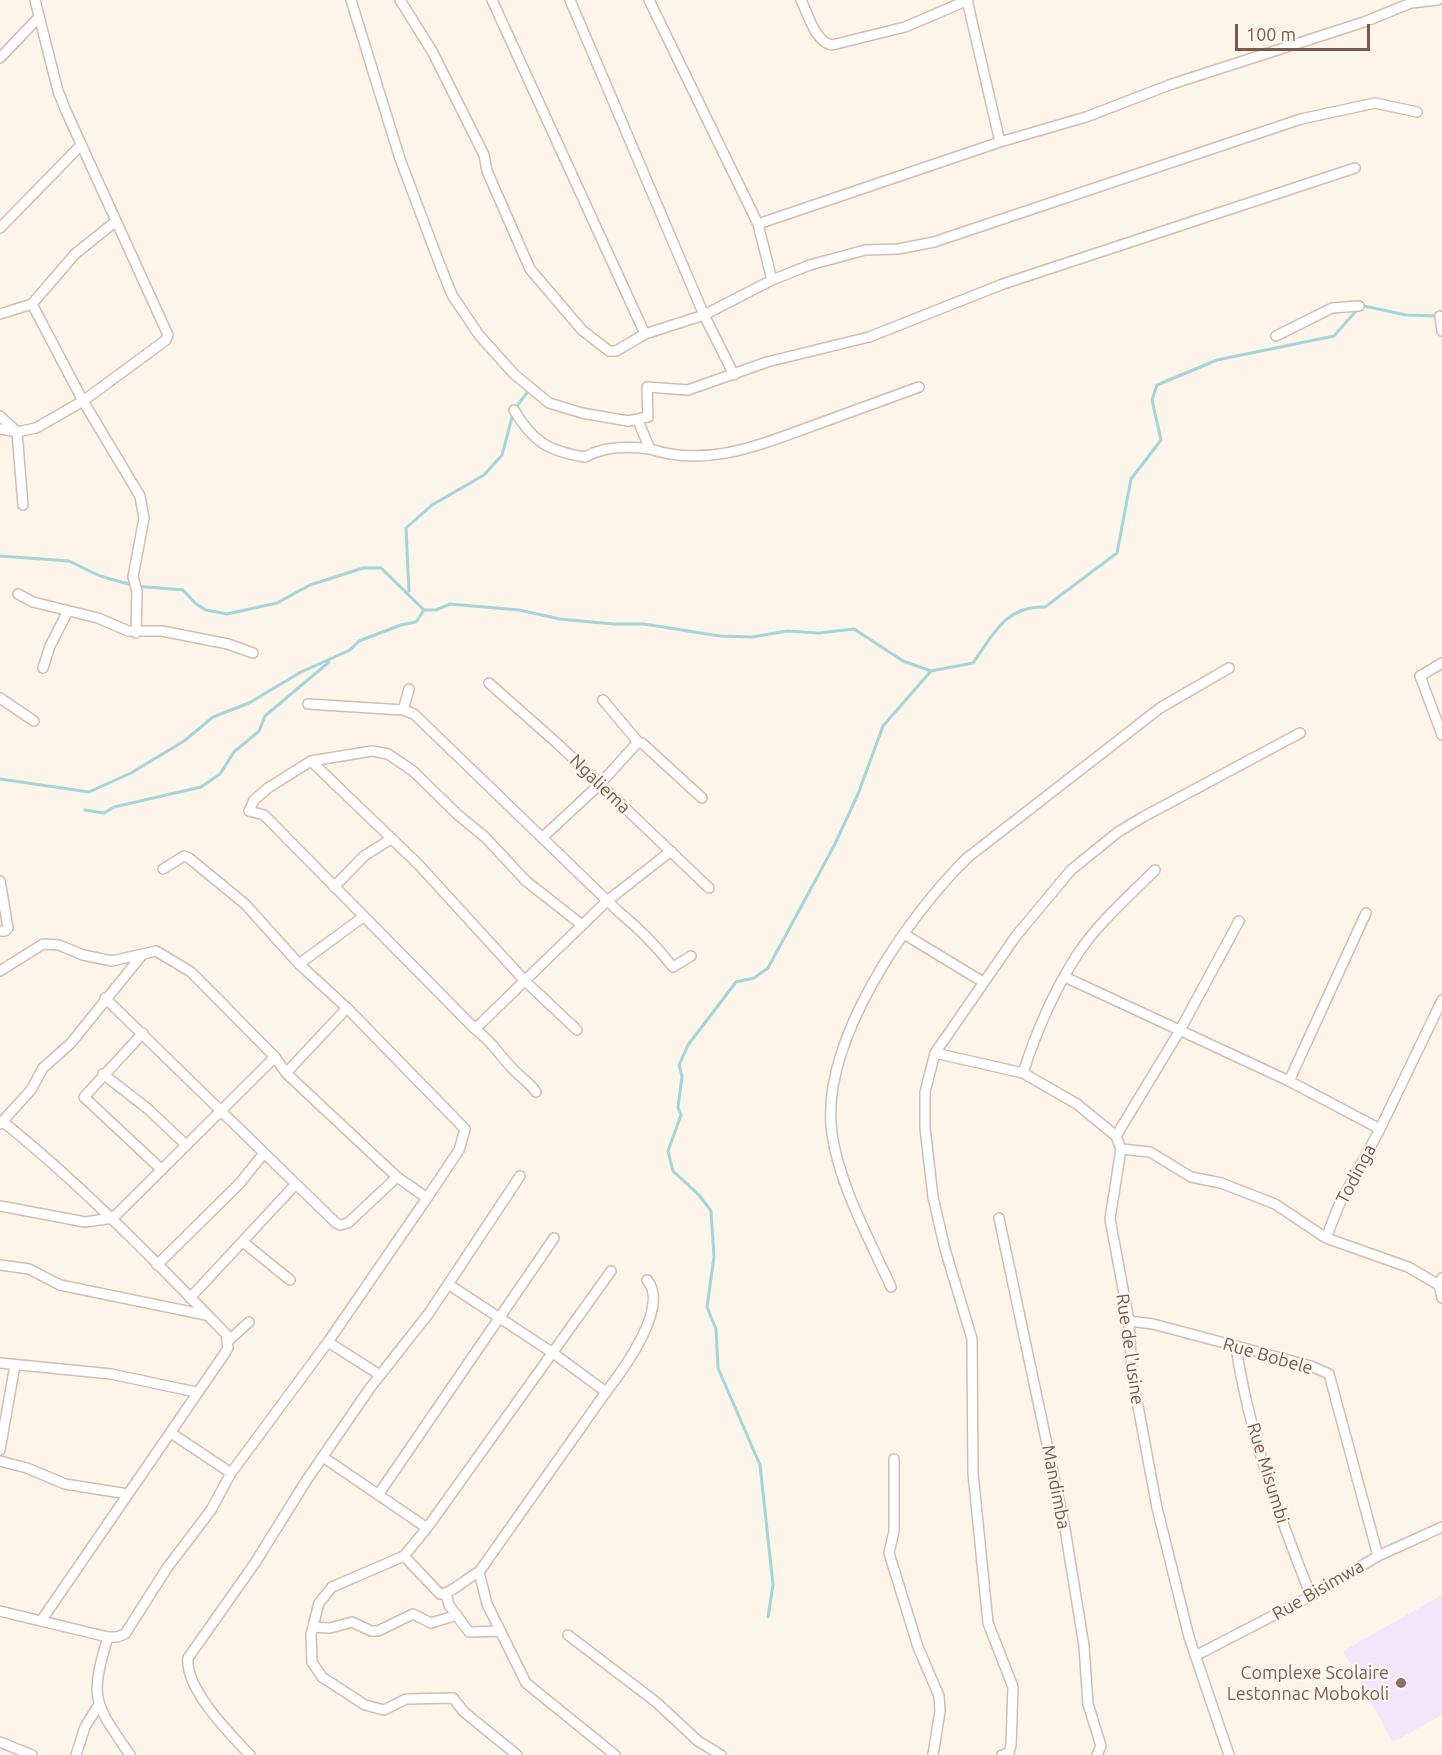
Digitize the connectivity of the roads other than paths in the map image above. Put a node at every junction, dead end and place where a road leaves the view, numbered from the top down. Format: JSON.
{"nodes":[{"id":1,"x":35,"y":0,"type":"edge"},
{"id":2,"x":351,"y":0,"type":"edge"},
{"id":3,"x":400,"y":0,"type":"edge"},
{"id":4,"x":492,"y":0,"type":"edge"},
{"id":5,"x":570,"y":0,"type":"edge"},
{"id":6,"x":650,"y":0,"type":"edge"},
{"id":7,"x":801,"y":0,"type":"edge"},
{"id":8,"x":967,"y":0,"type":"edge"},
{"id":9,"x":1438,"y":0,"type":"edge"},
{"id":10,"x":39,"y":17,"type":"junction"},
{"id":11,"x":0,"y":58,"type":"edge"},
{"id":12,"x":1417,"y":112,"type":"dead end"},
{"id":13,"x":1000,"y":142,"type":"junction"},
{"id":14,"x":81,"y":145,"type":"junction"},
{"id":15,"x":1355,"y":168,"type":"dead end"},
{"id":16,"x":115,"y":222,"type":"junction"},
{"id":17,"x":758,"y":224,"type":"junction"},
{"id":18,"x":0,"y":228,"type":"edge"},
{"id":19,"x":772,"y":280,"type":"junction"},
{"id":20,"x":32,"y":304,"type":"junction"},
{"id":21,"x":1359,"y":306,"type":"dead end"},
{"id":22,"x":0,"y":314,"type":"edge"},
{"id":23,"x":704,"y":315,"type":"junction"},
{"id":24,"x":1440,"y":316,"type":"dead end"},
{"id":25,"x":1442,"y":331,"type":"edge"},
{"id":26,"x":645,"y":334,"type":"junction"},
{"id":27,"x":1276,"y":336,"type":"dead end"},
{"id":28,"x":734,"y":375,"type":"junction"},
{"id":29,"x":919,"y":387,"type":"dead end"},
{"id":30,"x":83,"y":400,"type":"junction"},
{"id":31,"x":514,"y":410,"type":"dead end"},
{"id":32,"x":0,"y":416,"type":"edge"},
{"id":33,"x":638,"y":421,"type":"junction"},
{"id":34,"x":0,"y":429,"type":"edge"},
{"id":35,"x":17,"y":432,"type":"junction"},
{"id":36,"x":650,"y":449,"type":"junction"},
{"id":37,"x":23,"y":505,"type":"dead end"},
{"id":38,"x":18,"y":594,"type":"dead end"},
{"id":39,"x":68,"y":611,"type":"junction"},
{"id":40,"x":136,"y":633,"type":"junction"},
{"id":41,"x":253,"y":652,"type":"dead end"},
{"id":42,"x":1442,"y":663,"type":"edge"},
{"id":43,"x":43,"y":668,"type":"dead end"},
{"id":44,"x":1229,"y":668,"type":"dead end"},
{"id":45,"x":489,"y":683,"type":"dead end"},
{"id":46,"x":409,"y":689,"type":"dead end"},
{"id":47,"x":0,"y":698,"type":"edge"},
{"id":48,"x":603,"y":699,"type":"dead end"},
{"id":49,"x":308,"y":704,"type":"dead end"},
{"id":50,"x":403,"y":710,"type":"junction"},
{"id":51,"x":34,"y":721,"type":"dead end"},
{"id":52,"x":1300,"y":733,"type":"dead end"},
{"id":53,"x":1442,"y":735,"type":"edge"},
{"id":54,"x":638,"y":742,"type":"junction"},
{"id":55,"x":311,"y":761,"type":"junction"},
{"id":56,"x":600,"y":784,"type":"junction"},
{"id":57,"x":702,"y":798,"type":"dead end"},
{"id":58,"x":543,"y":837,"type":"junction"},
{"id":59,"x":391,"y":839,"type":"junction"},
{"id":60,"x":671,"y":851,"type":"junction"},
{"id":61,"x":163,"y":869,"type":"dead end"},
{"id":62,"x":1155,"y":870,"type":"dead end"},
{"id":63,"x":0,"y":881,"type":"edge"},
{"id":64,"x":334,"y":887,"type":"junction"},
{"id":65,"x":710,"y":888,"type":"dead end"},
{"id":66,"x":607,"y":901,"type":"junction"},
{"id":67,"x":1365,"y":914,"type":"dead end"},
{"id":68,"x":363,"y":917,"type":"junction"},
{"id":69,"x":1239,"y":921,"type":"dead end"},
{"id":70,"x":582,"y":925,"type":"junction"},
{"id":71,"x":0,"y":931,"type":"edge"},
{"id":72,"x":904,"y":934,"type":"junction"},
{"id":73,"x":142,"y":955,"type":"junction"},
{"id":74,"x":691,"y":956,"type":"dead end"},
{"id":75,"x":299,"y":964,"type":"junction"},
{"id":76,"x":0,"y":971,"type":"edge"},
{"id":77,"x":1065,"y":977,"type":"junction"},
{"id":78,"x":525,"y":981,"type":"junction"},
{"id":79,"x":982,"y":982,"type":"junction"},
{"id":80,"x":105,"y":998,"type":"junction"},
{"id":81,"x":1442,"y":1000,"type":"edge"},
{"id":82,"x":346,"y":1008,"type":"junction"},
{"id":83,"x":475,"y":1029,"type":"junction"},
{"id":84,"x":577,"y":1030,"type":"dead end"},
{"id":85,"x":1179,"y":1032,"type":"junction"},
{"id":86,"x":143,"y":1034,"type":"junction"},
{"id":87,"x":936,"y":1053,"type":"junction"},
{"id":88,"x":275,"y":1057,"type":"junction"},
{"id":89,"x":286,"y":1073,"type":"junction"},
{"id":90,"x":1023,"y":1073,"type":"junction"},
{"id":91,"x":103,"y":1074,"type":"junction"},
{"id":92,"x":1289,"y":1081,"type":"junction"},
{"id":93,"x":536,"y":1092,"type":"dead end"},
{"id":94,"x":220,"y":1112,"type":"junction"},
{"id":95,"x":2,"y":1117,"type":"edge"},
{"id":96,"x":1380,"y":1129,"type":"junction"},
{"id":97,"x":1116,"y":1136,"type":"junction"},
{"id":98,"x":186,"y":1145,"type":"junction"},
{"id":99,"x":1121,"y":1149,"type":"junction"},
{"id":100,"x":264,"y":1154,"type":"junction"},
{"id":101,"x":162,"y":1170,"type":"junction"},
{"id":102,"x":520,"y":1176,"type":"dead end"},
{"id":103,"x":397,"y":1177,"type":"junction"},
{"id":104,"x":295,"y":1185,"type":"junction"},
{"id":105,"x":427,"y":1198,"type":"junction"},
{"id":106,"x":0,"y":1206,"type":"edge"},
{"id":107,"x":113,"y":1218,"type":"junction"},
{"id":108,"x":999,"y":1218,"type":"dead end"},
{"id":109,"x":554,"y":1238,"type":"dead end"},
{"id":110,"x":1326,"y":1238,"type":"junction"},
{"id":111,"x":243,"y":1242,"type":"junction"},
{"id":112,"x":0,"y":1265,"type":"edge"},
{"id":113,"x":158,"y":1265,"type":"junction"},
{"id":114,"x":611,"y":1271,"type":"dead end"},
{"id":115,"x":290,"y":1280,"type":"dead end"},
{"id":116,"x":646,"y":1280,"type":"dead end"},
{"id":117,"x":1441,"y":1281,"type":"edge"},
{"id":118,"x":448,"y":1284,"type":"junction"},
{"id":119,"x":891,"y":1287,"type":"dead end"},
{"id":120,"x":189,"y":1298,"type":"junction"},
{"id":121,"x":1442,"y":1298,"type":"edge"},
{"id":122,"x":208,"y":1316,"type":"junction"},
{"id":123,"x":499,"y":1318,"type":"junction"},
{"id":124,"x":1130,"y":1321,"type":"junction"},
{"id":125,"x":249,"y":1322,"type":"dead end"},
{"id":126,"x":228,"y":1341,"type":"junction"},
{"id":127,"x":328,"y":1342,"type":"junction"},
{"id":128,"x":1236,"y":1347,"type":"junction"},
{"id":129,"x":554,"y":1353,"type":"junction"},
{"id":130,"x":0,"y":1363,"type":"edge"},
{"id":131,"x":15,"y":1365,"type":"junction"},
{"id":132,"x":380,"y":1376,"type":"junction"},
{"id":133,"x":196,"y":1392,"type":"junction"},
{"id":134,"x":606,"y":1392,"type":"junction"},
{"id":135,"x":171,"y":1433,"type":"junction"},
{"id":136,"x":0,"y":1450,"type":"edge"},
{"id":137,"x":323,"y":1457,"type":"junction"},
{"id":138,"x":894,"y":1459,"type":"dead end"},
{"id":139,"x":0,"y":1461,"type":"edge"},
{"id":140,"x":231,"y":1473,"type":"junction"},
{"id":141,"x":128,"y":1494,"type":"junction"},
{"id":142,"x":378,"y":1495,"type":"junction"},
{"id":143,"x":1442,"y":1527,"type":"edge"},
{"id":144,"x":427,"y":1528,"type":"junction"},
{"id":145,"x":404,"y":1556,"type":"junction"},
{"id":146,"x":1378,"y":1556,"type":"junction"},
{"id":147,"x":479,"y":1572,"type":"junction"},
{"id":148,"x":446,"y":1594,"type":"junction"},
{"id":149,"x":1311,"y":1596,"type":"junction"},
{"id":150,"x":0,"y":1611,"type":"edge"},
{"id":151,"x":457,"y":1615,"type":"junction"},
{"id":152,"x":41,"y":1621,"type":"junction"},
{"id":153,"x":313,"y":1627,"type":"junction"},
{"id":154,"x":500,"y":1631,"type":"junction"},
{"id":155,"x":568,"y":1635,"type":"dead end"},
{"id":156,"x":108,"y":1637,"type":"junction"},
{"id":157,"x":1195,"y":1656,"type":"junction"},
{"id":158,"x":98,"y":1706,"type":"junction"},
{"id":159,"x":0,"y":1742,"type":"edge"},
{"id":160,"x":32,"y":1755,"type":"edge"},
{"id":161,"x":76,"y":1755,"type":"edge"},
{"id":162,"x":130,"y":1755,"type":"edge"},
{"id":163,"x":250,"y":1755,"type":"edge"},
{"id":164,"x":517,"y":1755,"type":"edge"},
{"id":165,"x":615,"y":1755,"type":"edge"},
{"id":166,"x":721,"y":1755,"type":"edge"},
{"id":167,"x":933,"y":1755,"type":"edge"},
{"id":168,"x":1002,"y":1755,"type":"edge"},
{"id":169,"x":1097,"y":1755,"type":"edge"},
{"id":170,"x":1229,"y":1755,"type":"edge"}],
"edges":[{"from":1,"to":10,"type":"street"},
{"from":2,"to":33,"type":"street"},
{"from":3,"to":26,"type":"street"},
{"from":4,"to":26,"type":"street"},
{"from":5,"to":23,"type":"street"},
{"from":6,"to":17,"type":"street"},
{"from":7,"to":8,"type":"street"},
{"from":8,"to":13,"type":"street"},
{"from":9,"to":13,"type":"street"},
{"from":10,"to":11,"type":"street"},
{"from":10,"to":14,"type":"street"},
{"from":12,"to":19,"type":"street"},
{"from":13,"to":17,"type":"street"},
{"from":14,"to":16,"type":"street"},
{"from":14,"to":18,"type":"street"},
{"from":15,"to":28,"type":"street"},
{"from":16,"to":20,"type":"street"},
{"from":16,"to":30,"type":"street"},
{"from":17,"to":19,"type":"street"},
{"from":19,"to":23,"type":"street"},
{"from":20,"to":22,"type":"street"},
{"from":20,"to":30,"type":"street"},
{"from":21,"to":27,"type":"street"},
{"from":23,"to":26,"type":"street"},
{"from":23,"to":28,"type":"street"},
{"from":24,"to":25,"type":"street"},
{"from":28,"to":33,"type":"street"},
{"from":29,"to":36,"type":"street"},
{"from":30,"to":35,"type":"street"},
{"from":30,"to":40,"type":"street"},
{"from":31,"to":36,"type":"street"},
{"from":32,"to":35,"type":"street"},
{"from":33,"to":36,"type":"street"},
{"from":34,"to":35,"type":"street"},
{"from":35,"to":37,"type":"street"},
{"from":38,"to":39,"type":"street"},
{"from":39,"to":40,"type":"street"},
{"from":39,"to":43,"type":"street"},
{"from":40,"to":41,"type":"street"},
{"from":42,"to":53,"type":"street"},
{"from":44,"to":72,"type":"street"},
{"from":45,"to":56,"type":"street","name":"Ngaliema"},
{"from":46,"to":50,"type":"street"},
{"from":47,"to":51,"type":"street"},
{"from":48,"to":54,"type":"street"},
{"from":49,"to":50,"type":"street"},
{"from":50,"to":58,"type":"street"},
{"from":52,"to":79,"type":"street"},
{"from":54,"to":56,"type":"street"},
{"from":54,"to":57,"type":"street"},
{"from":55,"to":59,"type":"street"},
{"from":55,"to":64,"type":"street"},
{"from":55,"to":70,"type":"street"},
{"from":56,"to":58,"type":"street"},
{"from":56,"to":60,"type":"street","name":"Ngaliema"},
{"from":58,"to":66,"type":"street"},
{"from":59,"to":64,"type":"street"},
{"from":59,"to":78,"type":"street"},
{"from":60,"to":65,"type":"street","name":"Ngaliema"},
{"from":60,"to":66,"type":"street"},
{"from":61,"to":75,"type":"street"},
{"from":62,"to":77,"type":"street"},
{"from":63,"to":71,"type":"street"},
{"from":64,"to":68,"type":"street"},
{"from":66,"to":70,"type":"street"},
{"from":66,"to":74,"type":"street"},
{"from":67,"to":92,"type":"street"},
{"from":68,"to":75,"type":"street"},
{"from":68,"to":83,"type":"street"},
{"from":69,"to":85,"type":"street"},
{"from":70,"to":78,"type":"street"},
{"from":72,"to":79,"type":"street"},
{"from":72,"to":119,"type":"street"},
{"from":73,"to":76,"type":"street"},
{"from":73,"to":80,"type":"street"},
{"from":73,"to":88,"type":"street"},
{"from":75,"to":82,"type":"street"},
{"from":77,"to":85,"type":"street"},
{"from":77,"to":90,"type":"street"},
{"from":78,"to":83,"type":"street"},
{"from":78,"to":84,"type":"street"},
{"from":79,"to":87,"type":"street"},
{"from":80,"to":86,"type":"street"},
{"from":80,"to":95,"type":"street"},
{"from":81,"to":96,"type":"street","name":"Todinga"},
{"from":82,"to":89,"type":"street"},
{"from":82,"to":105,"type":"street"},
{"from":83,"to":93,"type":"street"},
{"from":85,"to":92,"type":"street"},
{"from":85,"to":97,"type":"street"},
{"from":86,"to":91,"type":"street"},
{"from":86,"to":94,"type":"street"},
{"from":87,"to":90,"type":"street","name":"Rue de l'usine"},
{"from":87,"to":168,"type":"street"},
{"from":88,"to":89,"type":"street"},
{"from":88,"to":94,"type":"street"},
{"from":89,"to":103,"type":"street"},
{"from":90,"to":97,"type":"street","name":"Rue de l'usine"},
{"from":91,"to":98,"type":"street"},
{"from":91,"to":101,"type":"street"},
{"from":92,"to":96,"type":"street"},
{"from":94,"to":98,"type":"street"},
{"from":94,"to":100,"type":"street"},
{"from":95,"to":107,"type":"street"},
{"from":96,"to":110,"type":"street","name":"Todinga"},
{"from":97,"to":99,"type":"street","name":"Rue de l'usine"},
{"from":98,"to":101,"type":"street"},
{"from":99,"to":110,"type":"street"},
{"from":99,"to":124,"type":"street","name":"Rue de l'usine"},
{"from":100,"to":104,"type":"street"},
{"from":100,"to":113,"type":"street"},
{"from":101,"to":107,"type":"street"},
{"from":102,"to":118,"type":"street"},
{"from":103,"to":104,"type":"street"},
{"from":103,"to":105,"type":"street"},
{"from":104,"to":111,"type":"street"},
{"from":105,"to":127,"type":"street"},
{"from":106,"to":107,"type":"street"},
{"from":107,"to":113,"type":"street"},
{"from":108,"to":169,"type":"street","name":"Mandimba"},
{"from":109,"to":123,"type":"street"},
{"from":110,"to":117,"type":"street"},
{"from":111,"to":115,"type":"street"},
{"from":111,"to":120,"type":"street"},
{"from":112,"to":122,"type":"street"},
{"from":113,"to":120,"type":"street"},
{"from":114,"to":129,"type":"street"},
{"from":116,"to":134,"type":"street"},
{"from":117,"to":121,"type":"street"},
{"from":118,"to":123,"type":"street"},
{"from":118,"to":132,"type":"street"},
{"from":120,"to":122,"type":"street"},
{"from":122,"to":126,"type":"street"},
{"from":123,"to":129,"type":"street"},
{"from":123,"to":142,"type":"street"},
{"from":124,"to":128,"type":"street","name":"Rue Bobele"},
{"from":124,"to":157,"type":"street","name":"Rue de l'usine"},
{"from":125,"to":126,"type":"street"},
{"from":126,"to":133,"type":"street"},
{"from":127,"to":132,"type":"street"},
{"from":127,"to":140,"type":"street"},
{"from":128,"to":146,"type":"street","name":"Rue Bobele"},
{"from":128,"to":149,"type":"street","name":"Rue Misumbi"},
{"from":129,"to":134,"type":"street"},
{"from":129,"to":144,"type":"street"},
{"from":130,"to":131,"type":"street"},
{"from":131,"to":133,"type":"street"},
{"from":131,"to":136,"type":"street"},
{"from":132,"to":137,"type":"street"},
{"from":133,"to":135,"type":"street"},
{"from":134,"to":147,"type":"street"},
{"from":135,"to":140,"type":"street"},
{"from":135,"to":141,"type":"street"},
{"from":137,"to":142,"type":"street"},
{"from":137,"to":163,"type":"street"},
{"from":138,"to":167,"type":"street"},
{"from":139,"to":141,"type":"street"},
{"from":140,"to":156,"type":"street"},
{"from":141,"to":152,"type":"street"},
{"from":142,"to":144,"type":"street"},
{"from":143,"to":146,"type":"street","name":"Rue Bisimwa"},
{"from":144,"to":145,"type":"street"},
{"from":145,"to":148,"type":"street"},
{"from":145,"to":153,"type":"street"},
{"from":146,"to":149,"type":"street","name":"Rue Bisimwa"},
{"from":147,"to":148,"type":"street"},
{"from":147,"to":154,"type":"street"},
{"from":148,"to":151,"type":"street"},
{"from":149,"to":157,"type":"street","name":"Rue Bisimwa"},
{"from":150,"to":152,"type":"street"},
{"from":151,"to":153,"type":"street"},
{"from":151,"to":154,"type":"street"},
{"from":152,"to":156,"type":"street"},
{"from":153,"to":164,"type":"street"},
{"from":154,"to":165,"type":"street"},
{"from":155,"to":166,"type":"street"},
{"from":156,"to":158,"type":"street"},
{"from":157,"to":170,"type":"street","name":"Rue de l'usine"},
{"from":158,"to":161,"type":"street"},
{"from":158,"to":162,"type":"street"},
{"from":159,"to":160,"type":"street"}]}
